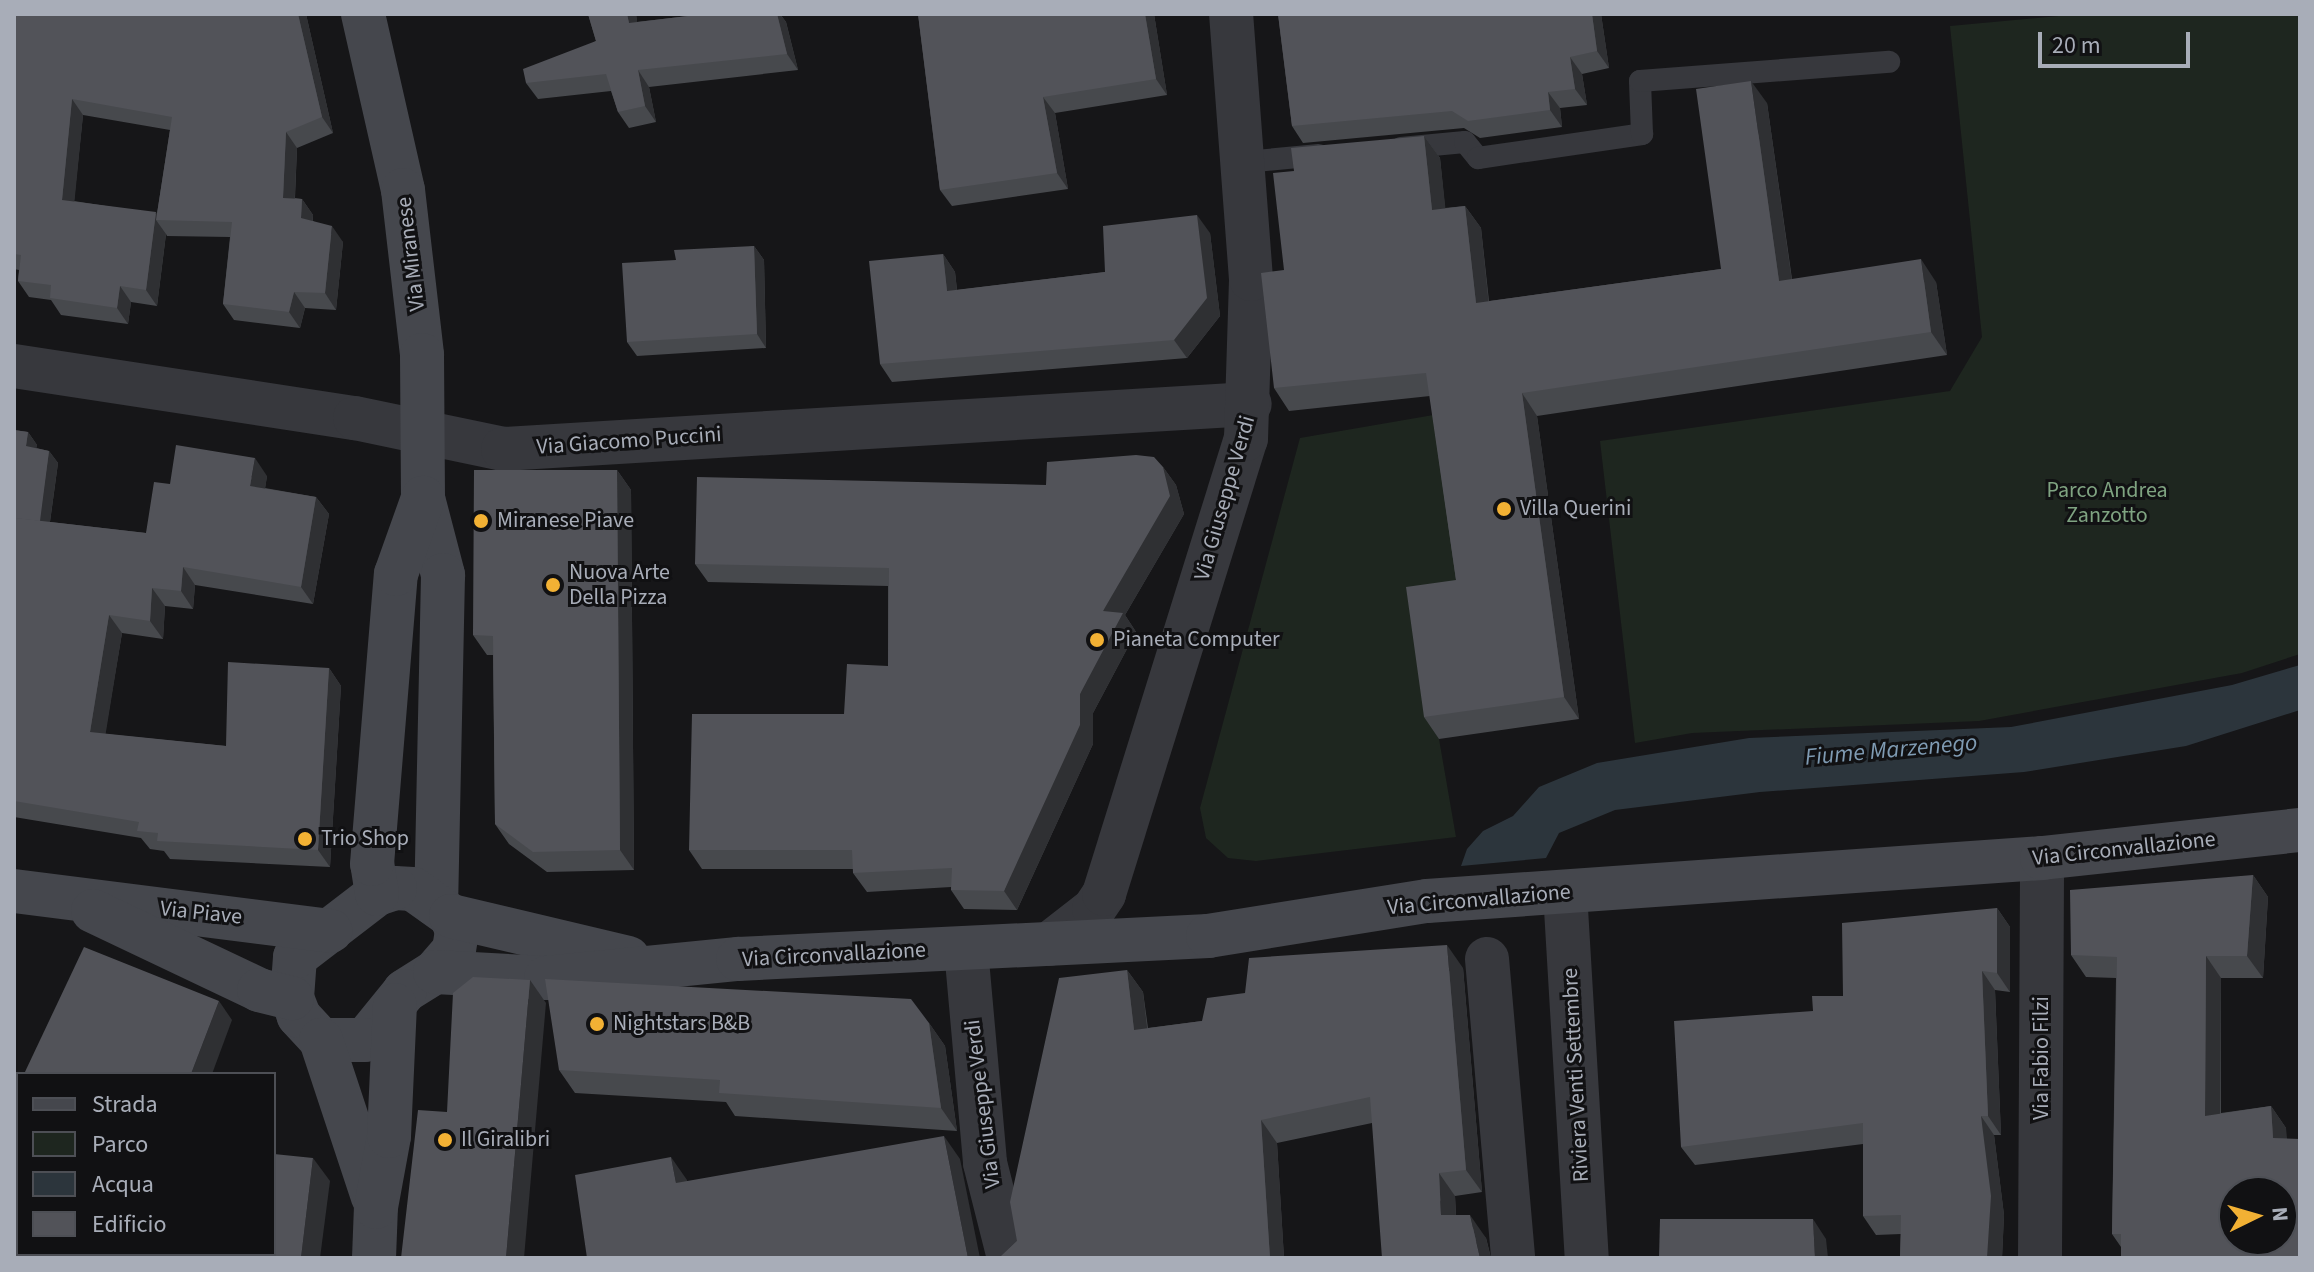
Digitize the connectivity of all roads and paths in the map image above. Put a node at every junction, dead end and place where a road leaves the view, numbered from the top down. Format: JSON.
{"nodes":[{"id":1,"x":363,"y":14,"type":"edge"},
{"id":2,"x":1231,"y":14,"type":"edge"},
{"id":3,"x":1889,"y":62,"type":"dead end"},
{"id":4,"x":1371,"y":150,"type":"edge"},
{"id":5,"x":1339,"y":153,"type":"edge"},
{"id":6,"x":1245,"y":162,"type":"junction"},
{"id":7,"x":14,"y":366,"type":"edge"},
{"id":8,"x":1250,"y":404,"type":"junction"},
{"id":9,"x":424,"y":433,"type":"junction"},
{"id":10,"x":423,"y":498,"type":"junction"},
{"id":11,"x":2300,"y":830,"type":"edge"},
{"id":12,"x":2042,"y":858,"type":"junction"},
{"id":13,"x":14,"y":891,"type":"edge"},
{"id":14,"x":1565,"y":892,"type":"junction"},
{"id":15,"x":377,"y":894,"type":"junction"},
{"id":16,"x":73,"y":901,"type":"junction"},
{"id":17,"x":443,"y":910,"type":"junction"},
{"id":18,"x":330,"y":931,"type":"junction"},
{"id":19,"x":1049,"y":944,"type":"junction"},
{"id":20,"x":966,"y":949,"type":"junction"},
{"id":21,"x":1487,"y":959,"type":"dead end"},
{"id":22,"x":658,"y":965,"type":"junction"},
{"id":23,"x":435,"y":972,"type":"junction"},
{"id":24,"x":292,"y":998,"type":"junction"},
{"id":25,"x":395,"y":1005,"type":"junction"},
{"id":26,"x":321,"y":1040,"type":"junction"},
{"id":27,"x":376,"y":1207,"type":"junction"},
{"id":28,"x":374,"y":1258,"type":"edge"},
{"id":29,"x":1009,"y":1258,"type":"edge"},
{"id":30,"x":1513,"y":1258,"type":"edge"},
{"id":31,"x":1587,"y":1258,"type":"edge"},
{"id":32,"x":2040,"y":1258,"type":"edge"}],
"edges":[{"from":1,"to":9,"type":"street","name":"Via Miranese"},
{"from":2,"to":6,"type":"street","name":"Via Giuseppe Verdi"},
{"from":3,"to":4,"type":"lane"},
{"from":5,"to":6,"type":"lane"},
{"from":6,"to":8,"type":"street","name":"Via Giuseppe Verdi"},
{"from":7,"to":9,"type":"street","name":"Via Giacomo Puccini"},
{"from":8,"to":9,"type":"street","name":"Via Giacomo Puccini"},
{"from":8,"to":19,"type":"street","name":"Via Giuseppe Verdi"},
{"from":9,"to":10,"type":"street","name":"Via Miranese"},
{"from":10,"to":15,"type":"street","name":"Via Miranese"},
{"from":10,"to":17,"type":"street","name":"Via Miranese"},
{"from":11,"to":12,"type":"street","name":"Via Circonvallazione"},
{"from":12,"to":14,"type":"street","name":"Via Circonvallazione"},
{"from":12,"to":32,"type":"street","name":"Via Fabio Filzi"},
{"from":13,"to":16,"type":"street","name":"Via Piave"},
{"from":14,"to":19,"type":"street","name":"Via Circonvallazione"},
{"from":14,"to":31,"type":"street","name":"Riviera Venti Settembre"},
{"from":15,"to":17,"type":"street","name":"Via Circonvallazione"},
{"from":15,"to":18,"type":"street"},
{"from":16,"to":18,"type":"street","name":"Via Piave"},
{"from":16,"to":24,"type":"street","name":"Via Piave"},
{"from":17,"to":22,"type":"street","name":"Via Circonvallazione"},
{"from":17,"to":23,"type":"street","name":"Via Miranese"},
{"from":18,"to":24,"type":"street"},
{"from":19,"to":20,"type":"street","name":"Via Circonvallazione"},
{"from":20,"to":22,"type":"street","name":"Via Circonvallazione"},
{"from":20,"to":29,"type":"street","name":"Via Giuseppe Verdi"},
{"from":21,"to":30,"type":"street"},
{"from":22,"to":23,"type":"street","name":"Via Circonvallazione"},
{"from":23,"to":25,"type":"street"},
{"from":24,"to":26,"type":"street"},
{"from":25,"to":26,"type":"street"},
{"from":25,"to":27,"type":"street"},
{"from":26,"to":27,"type":"street"},
{"from":27,"to":28,"type":"street"}]}
